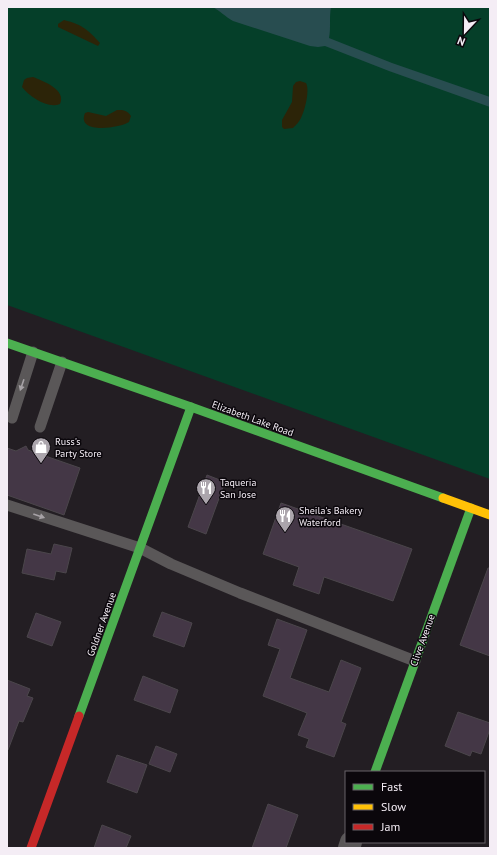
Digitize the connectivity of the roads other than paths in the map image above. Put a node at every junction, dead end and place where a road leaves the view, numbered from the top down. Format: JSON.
{"nodes":[{"id":1,"x":7,"y":343,"type":"edge"},
{"id":2,"x":33,"y":352,"type":"junction"},
{"id":3,"x":62,"y":362,"type":"junction"},
{"id":4,"x":191,"y":407,"type":"junction"},
{"id":5,"x":12,"y":418,"type":"dead end"},
{"id":6,"x":40,"y":428,"type":"dead end"},
{"id":7,"x":7,"y":505,"type":"edge"},
{"id":8,"x":471,"y":508,"type":"junction"},
{"id":9,"x":490,"y":515,"type":"edge"},
{"id":10,"x":140,"y":548,"type":"junction"},
{"id":11,"x":415,"y":661,"type":"junction"},
{"id":12,"x":375,"y":771,"type":"edge"},
{"id":13,"x":31,"y":848,"type":"edge"}],
"edges":[{"from":1,"to":2,"type":"street","name":"Elizabeth Lake Road"},
{"from":2,"to":3,"type":"street","name":"Elizabeth Lake Road"},
{"from":2,"to":5,"type":"lane","one_way":true},
{"from":3,"to":4,"type":"street","name":"Elizabeth Lake Road"},
{"from":3,"to":6,"type":"lane"},
{"from":4,"to":8,"type":"street","name":"Elizabeth Lake Road"},
{"from":4,"to":10,"type":"street","name":"Goldner Avenue"},
{"from":7,"to":10,"type":"lane","one_way":true},
{"from":8,"to":9,"type":"street","name":"Elizabeth Lake Road"},
{"from":8,"to":11,"type":"street","name":"Clive Avenue"},
{"from":10,"to":11,"type":"lane"},
{"from":10,"to":13,"type":"street","name":"Goldner Avenue"},
{"from":11,"to":12,"type":"street","name":"Clive Avenue"}]}
